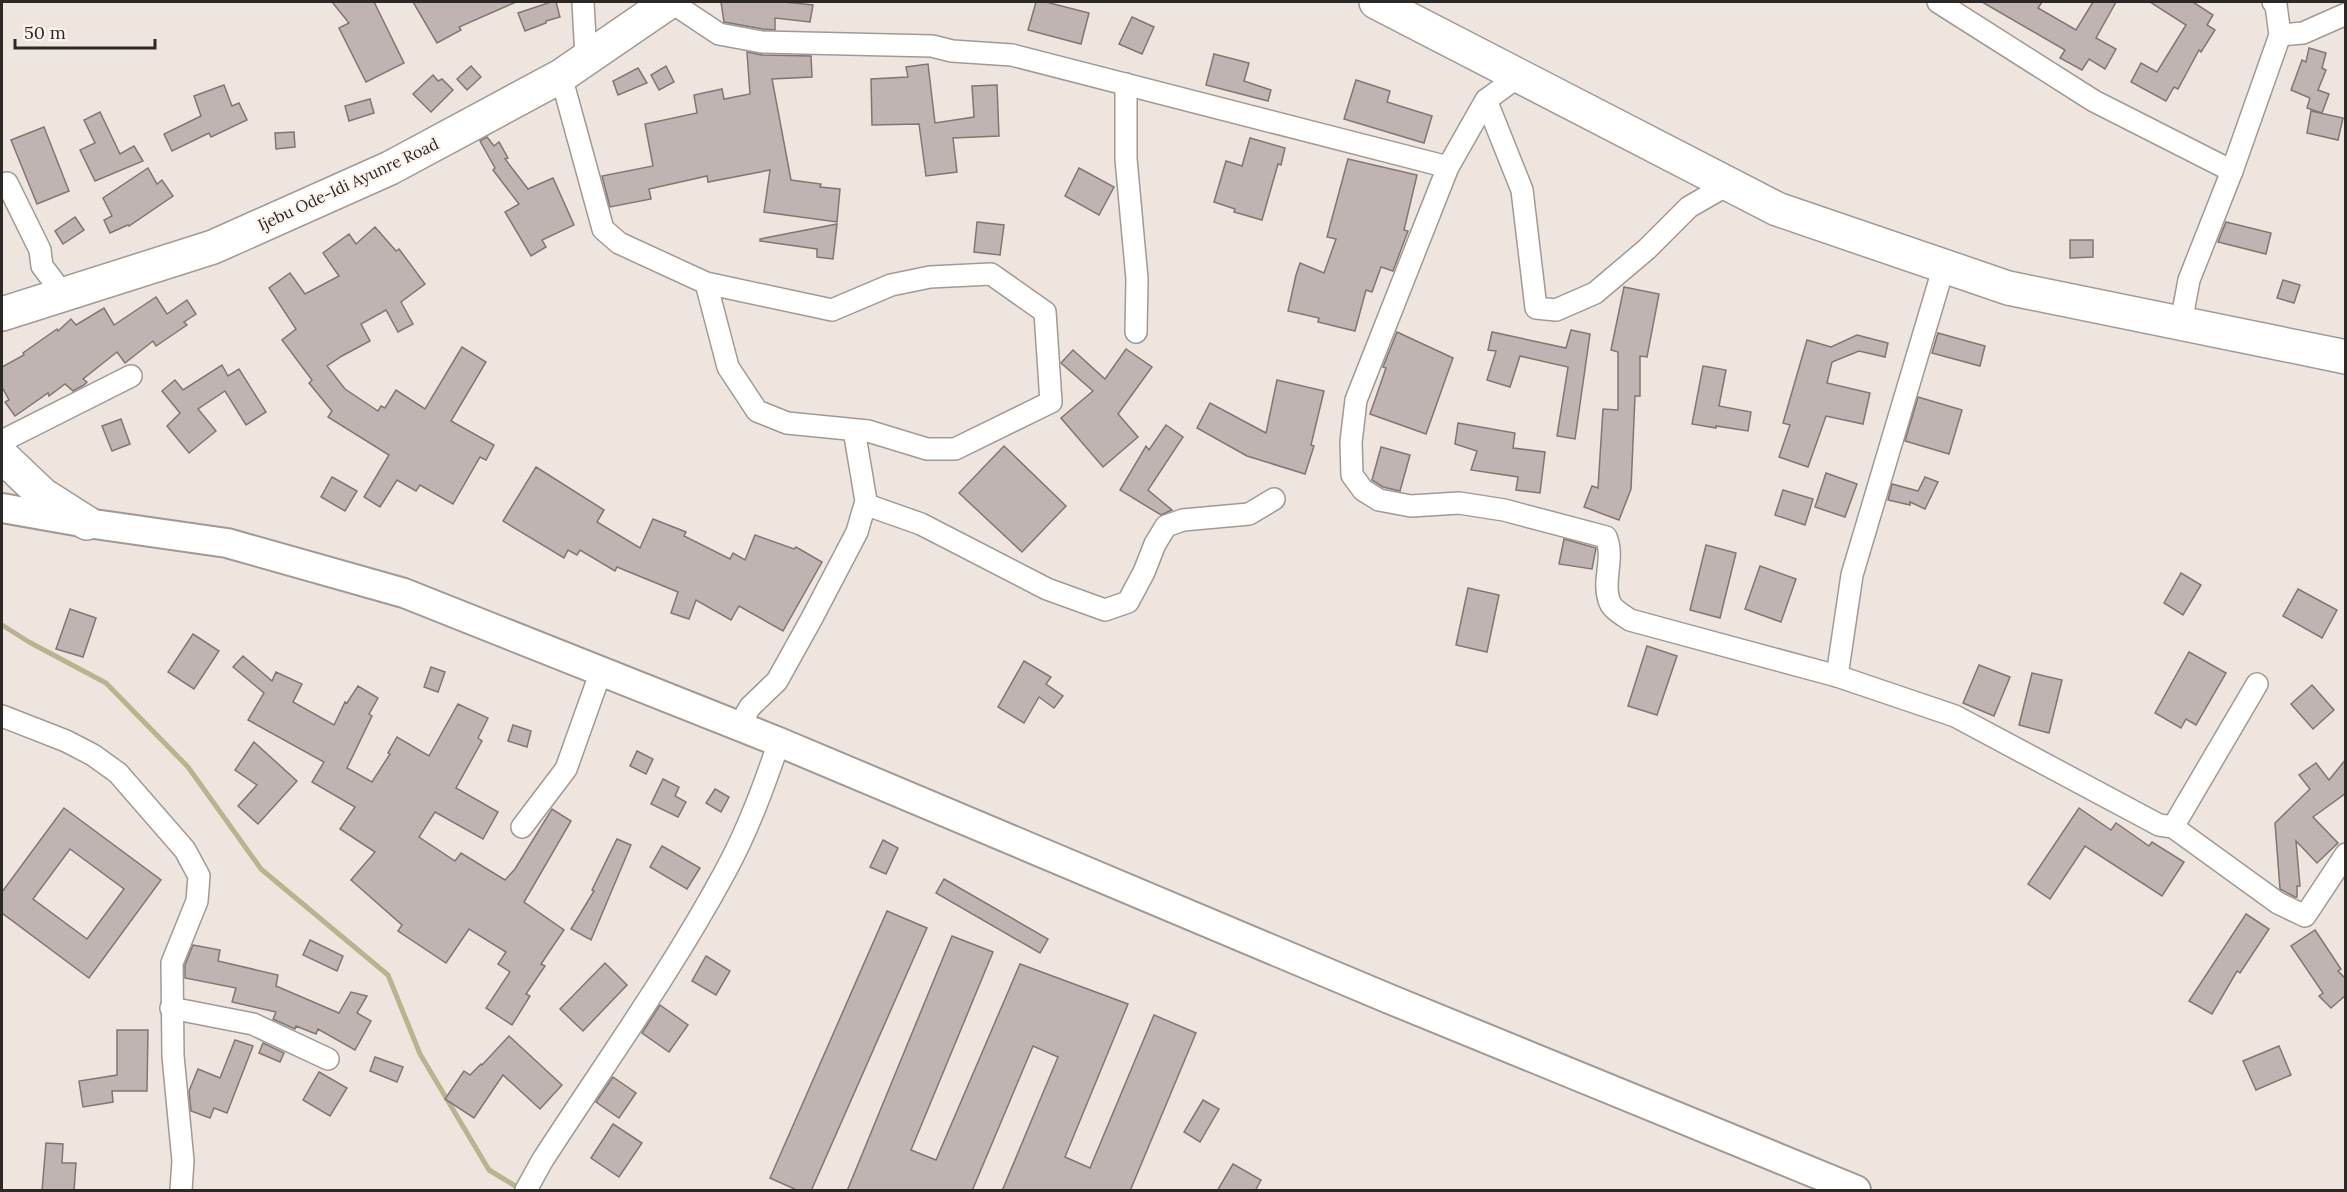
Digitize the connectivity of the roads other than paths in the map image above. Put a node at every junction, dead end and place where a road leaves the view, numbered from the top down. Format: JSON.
{"nodes":[{"id":1,"x":583,"y":2,"type":"edge"},
{"id":2,"x":670,"y":2,"type":"edge"},
{"id":3,"x":1376,"y":2,"type":"edge"},
{"id":4,"x":1938,"y":2,"type":"edge"},
{"id":5,"x":2273,"y":2,"type":"edge"},
{"id":6,"x":2346,"y":14,"type":"edge"},
{"id":7,"x":2280,"y":35,"type":"junction"},
{"id":8,"x":573,"y":67,"type":"junction"},
{"id":9,"x":1519,"y":76,"type":"junction"},
{"id":10,"x":1126,"y":84,"type":"junction"},
{"id":11,"x":1486,"y":100,"type":"junction"},
{"id":12,"x":1448,"y":166,"type":"junction"},
{"id":13,"x":2232,"y":171,"type":"junction"},
{"id":14,"x":7,"y":183,"type":"dead end"},
{"id":15,"x":1729,"y":184,"type":"junction"},
{"id":16,"x":1944,"y":266,"type":"junction"},
{"id":17,"x":706,"y":284,"type":"junction"},
{"id":18,"x":64,"y":295,"type":"junction"},
{"id":19,"x":8,"y":318,"type":"edge"},
{"id":20,"x":2181,"y":323,"type":"junction"},
{"id":21,"x":1136,"y":332,"type":"dead end"},
{"id":22,"x":2346,"y":357,"type":"edge"},
{"id":23,"x":131,"y":376,"type":"dead end"},
{"id":24,"x":854,"y":430,"type":"junction"},
{"id":25,"x":2,"y":441,"type":"edge"},
{"id":26,"x":2,"y":456,"type":"edge"},
{"id":27,"x":1274,"y":499,"type":"dead end"},
{"id":28,"x":867,"y":501,"type":"junction"},
{"id":29,"x":2,"y":508,"type":"edge"},
{"id":30,"x":87,"y":523,"type":"junction"},
{"id":31,"x":601,"y":671,"type":"junction"},
{"id":32,"x":1837,"y":676,"type":"junction"},
{"id":33,"x":2257,"y":684,"type":"dead end"},
{"id":34,"x":2,"y":716,"type":"edge"},
{"id":35,"x":739,"y":726,"type":"junction"},
{"id":36,"x":779,"y":742,"type":"junction"},
{"id":37,"x":522,"y":827,"type":"dead end"},
{"id":38,"x":2173,"y":827,"type":"junction"},
{"id":39,"x":2346,"y":854,"type":"edge"},
{"id":40,"x":171,"y":1008,"type":"junction"},
{"id":41,"x":328,"y":1059,"type":"dead end"},
{"id":42,"x":181,"y":1191,"type":"edge"},
{"id":43,"x":526,"y":1191,"type":"edge"},
{"id":44,"x":1856,"y":1191,"type":"edge"}],
"edges":[{"from":1,"to":8,"type":"street"},
{"from":2,"to":8,"type":"main road","name":"Ijebu Ode-Idi Ayunre Road"},
{"from":2,"to":10,"type":"street"},
{"from":3,"to":9,"type":"main road"},
{"from":4,"to":13,"type":"street"},
{"from":5,"to":7,"type":"street"},
{"from":6,"to":7,"type":"street"},
{"from":7,"to":13,"type":"street"},
{"from":8,"to":17,"type":"street"},
{"from":8,"to":18,"type":"main road","name":"Ijebu Ode-Idi Ayunre Road"},
{"from":9,"to":11,"type":"street"},
{"from":9,"to":15,"type":"main road"},
{"from":10,"to":12,"type":"street"},
{"from":10,"to":21,"type":"street"},
{"from":11,"to":12,"type":"street"},
{"from":11,"to":15,"type":"street"},
{"from":12,"to":32,"type":"street"},
{"from":13,"to":20,"type":"street"},
{"from":14,"to":18,"type":"street"},
{"from":15,"to":16,"type":"main road"},
{"from":16,"to":20,"type":"main road"},
{"from":16,"to":32,"type":"street"},
{"from":17,"to":24,"type":"street"},
{"from":17,"to":24,"type":"street"},
{"from":18,"to":19,"type":"main road","name":"Ijebu Ode-Idi Ayunre Road"},
{"from":20,"to":22,"type":"main road"},
{"from":23,"to":25,"type":"street"},
{"from":24,"to":28,"type":"street"},
{"from":26,"to":30,"type":"main road"},
{"from":27,"to":28,"type":"street"},
{"from":28,"to":35,"type":"street"},
{"from":29,"to":30,"type":"main road"},
{"from":30,"to":31,"type":"main road"},
{"from":31,"to":35,"type":"main road"},
{"from":31,"to":37,"type":"street"},
{"from":32,"to":38,"type":"street"},
{"from":33,"to":38,"type":"street"},
{"from":34,"to":40,"type":"street"},
{"from":35,"to":36,"type":"main road"},
{"from":36,"to":43,"type":"street"},
{"from":36,"to":44,"type":"main road"},
{"from":38,"to":39,"type":"street"},
{"from":40,"to":41,"type":"street"},
{"from":40,"to":42,"type":"street"}]}
